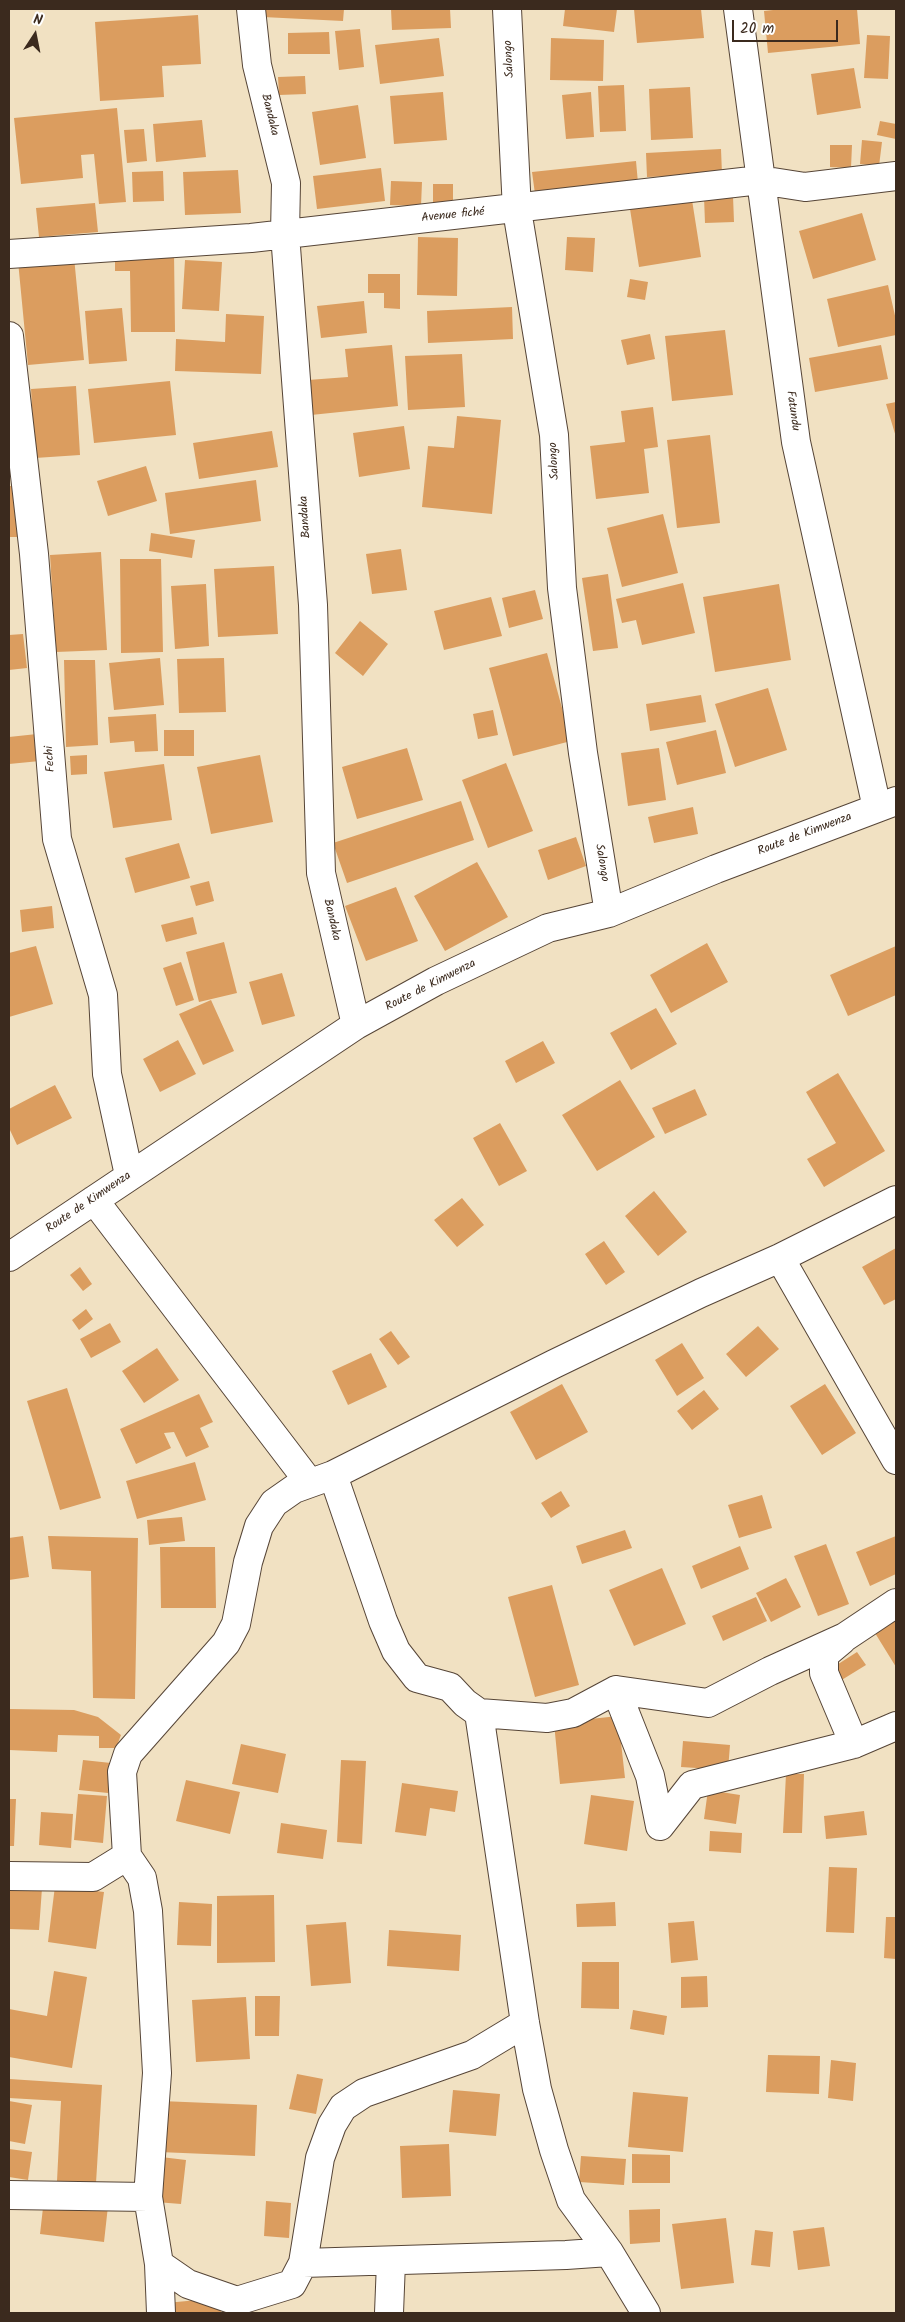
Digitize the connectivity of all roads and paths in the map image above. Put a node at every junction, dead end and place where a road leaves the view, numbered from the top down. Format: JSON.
{"nodes":[{"id":1,"x":250,"y":9,"type":"edge"},
{"id":2,"x":507,"y":9,"type":"edge"},
{"id":3,"x":738,"y":9,"type":"edge"},
{"id":4,"x":896,"y":176,"type":"edge"},
{"id":5,"x":760,"y":180,"type":"junction"},
{"id":6,"x":517,"y":210,"type":"junction"},
{"id":7,"x":285,"y":234,"type":"junction"},
{"id":8,"x":9,"y":254,"type":"edge"},
{"id":9,"x":9,"y":336,"type":"edge"},
{"id":10,"x":886,"y":804,"type":"edge"},
{"id":11,"x":609,"y":913,"type":"junction"},
{"id":12,"x":356,"y":1025,"type":"junction"},
{"id":13,"x":129,"y":1176,"type":"junction"},
{"id":14,"x":94,"y":1200,"type":"junction"},
{"id":15,"x":896,"y":1200,"type":"edge"},
{"id":16,"x":9,"y":1257,"type":"edge"},
{"id":17,"x":780,"y":1258,"type":"junction"},
{"id":18,"x":896,"y":1460,"type":"edge"},
{"id":19,"x":321,"y":1478,"type":"junction"},
{"id":20,"x":896,"y":1603,"type":"edge"},
{"id":21,"x":845,"y":1638,"type":"junction"},
{"id":22,"x":616,"y":1690,"type":"junction"},
{"id":23,"x":480,"y":1713,"type":"junction"},
{"id":24,"x":896,"y":1726,"type":"edge"},
{"id":25,"x":854,"y":1744,"type":"junction"},
{"id":26,"x":127,"y":1856,"type":"junction"},
{"id":27,"x":9,"y":1876,"type":"edge"},
{"id":28,"x":525,"y":2023,"type":"junction"},
{"id":29,"x":9,"y":2195,"type":"edge"},
{"id":30,"x":148,"y":2197,"type":"junction"},
{"id":31,"x":609,"y":2252,"type":"junction"},
{"id":32,"x":391,"y":2262,"type":"junction"},
{"id":33,"x":304,"y":2263,"type":"junction"},
{"id":34,"x":159,"y":2264,"type":"junction"},
{"id":35,"x":161,"y":2313,"type":"edge"},
{"id":36,"x":389,"y":2313,"type":"edge"},
{"id":37,"x":646,"y":2313,"type":"edge"}],
"edges":[{"from":1,"to":7,"type":"street","name":"Bandaka"},
{"from":2,"to":6,"type":"street","name":"Salongo"},
{"from":3,"to":5,"type":"street","name":"Fatundu"},
{"from":4,"to":5,"type":"street","name":"Avenue fiché"},
{"from":5,"to":6,"type":"street","name":"Avenue fiché"},
{"from":5,"to":10,"type":"street","name":"Fatundu"},
{"from":6,"to":7,"type":"street","name":"Avenue fiché"},
{"from":6,"to":11,"type":"street","name":"Salongo"},
{"from":7,"to":8,"type":"street","name":"Avenue fiché"},
{"from":7,"to":12,"type":"street","name":"Bandaka"},
{"from":9,"to":13,"type":"street","name":"Fechi"},
{"from":10,"to":11,"type":"street","name":"Route de Kimwenza"},
{"from":11,"to":12,"type":"street","name":"Route de Kimwenza"},
{"from":12,"to":13,"type":"street","name":"Route de Kimwenza"},
{"from":13,"to":14,"type":"street","name":"Route de Kimwenza"},
{"from":14,"to":16,"type":"street","name":"Route de Kimwenza"},
{"from":14,"to":19,"type":"street"},
{"from":15,"to":17,"type":"street"},
{"from":17,"to":18,"type":"street"},
{"from":17,"to":19,"type":"street"},
{"from":19,"to":23,"type":"street"},
{"from":19,"to":26,"type":"street"},
{"from":20,"to":21,"type":"street"},
{"from":21,"to":22,"type":"street"},
{"from":21,"to":25,"type":"street"},
{"from":22,"to":23,"type":"street"},
{"from":22,"to":25,"type":"street"},
{"from":23,"to":28,"type":"street"},
{"from":24,"to":25,"type":"street"},
{"from":26,"to":27,"type":"street"},
{"from":26,"to":30,"type":"street"},
{"from":28,"to":31,"type":"street"},
{"from":28,"to":33,"type":"street"},
{"from":29,"to":30,"type":"street"},
{"from":30,"to":34,"type":"street"},
{"from":31,"to":32,"type":"street"},
{"from":31,"to":37,"type":"street"},
{"from":32,"to":33,"type":"street"},
{"from":32,"to":36,"type":"street"},
{"from":33,"to":34,"type":"street"},
{"from":34,"to":35,"type":"street"}]}
